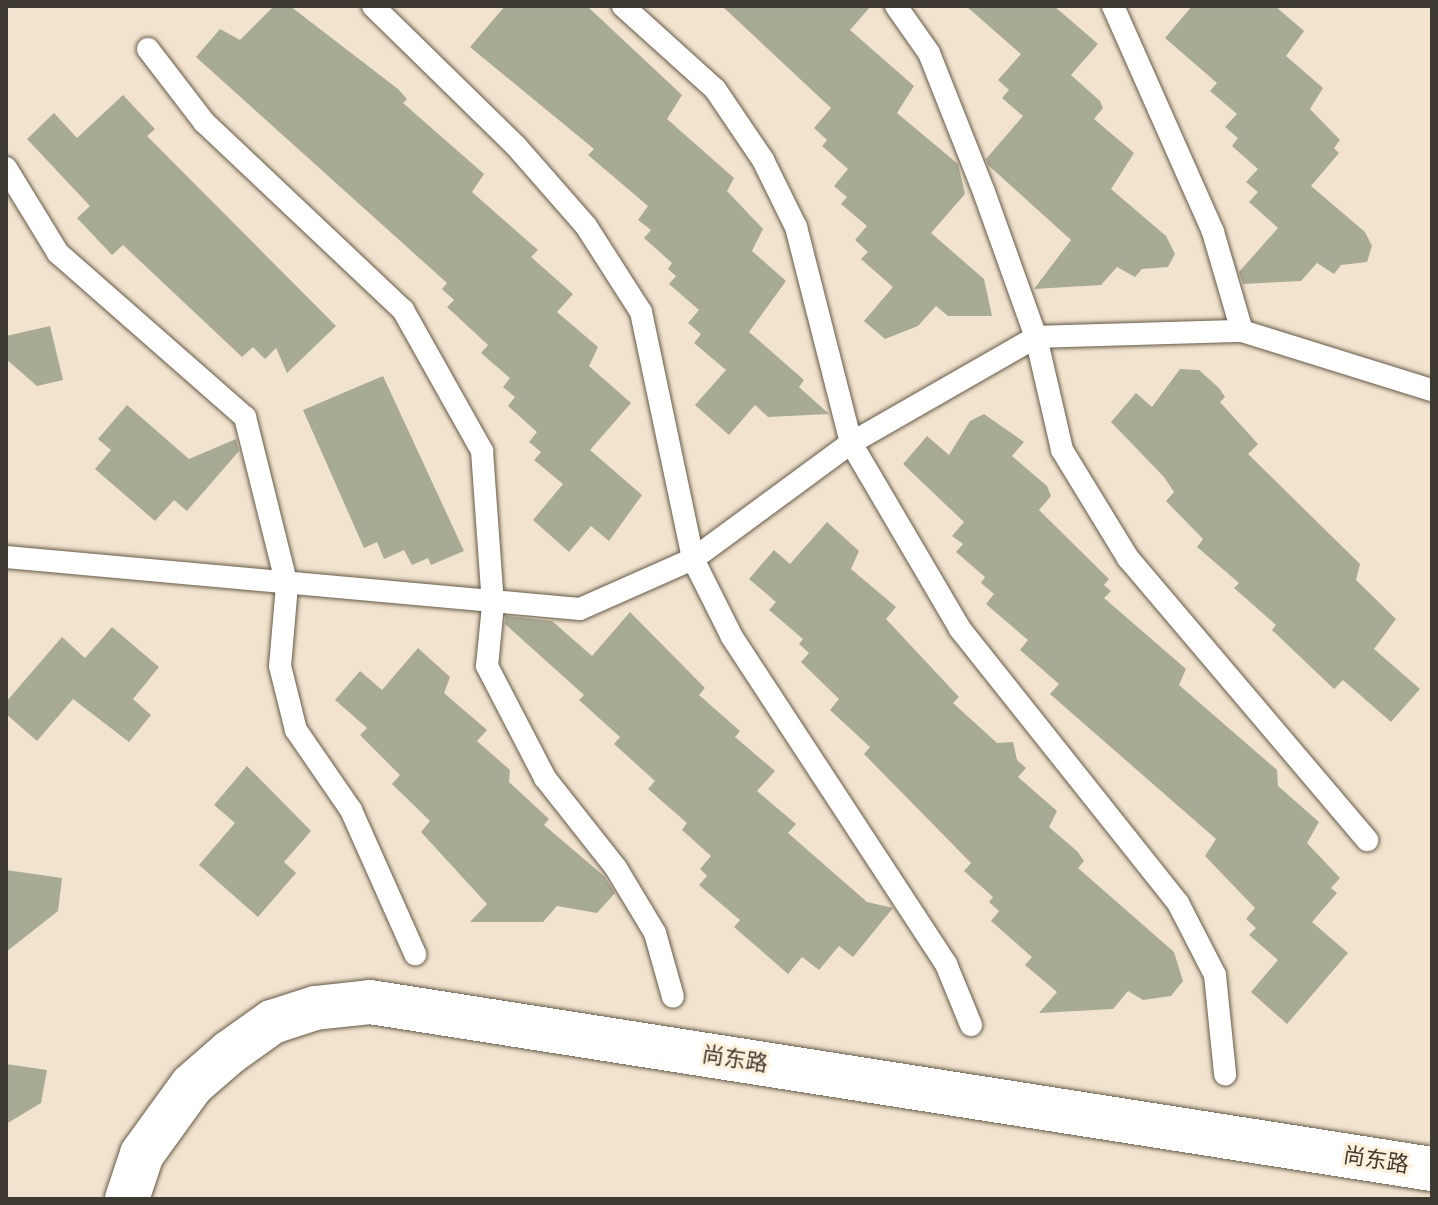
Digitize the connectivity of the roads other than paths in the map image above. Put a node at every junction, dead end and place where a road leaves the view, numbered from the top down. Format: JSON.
{"nodes":[{"id":1,"x":373,"y":6,"type":"edge"},
{"id":2,"x":623,"y":6,"type":"edge"},
{"id":3,"x":896,"y":6,"type":"edge"},
{"id":4,"x":1113,"y":6,"type":"edge"},
{"id":5,"x":148,"y":49,"type":"dead end"},
{"id":6,"x":6,"y":168,"type":"edge"},
{"id":7,"x":1242,"y":331,"type":"junction"},
{"id":8,"x":1036,"y":337,"type":"junction"},
{"id":9,"x":1432,"y":390,"type":"edge"},
{"id":10,"x":851,"y":443,"type":"junction"},
{"id":11,"x":6,"y":557,"type":"edge"},
{"id":12,"x":693,"y":559,"type":"junction"},
{"id":13,"x":287,"y":585,"type":"junction"},
{"id":14,"x":493,"y":605,"type":"junction"},
{"id":15,"x":1367,"y":840,"type":"dead end"},
{"id":16,"x":415,"y":954,"type":"dead end"},
{"id":17,"x":673,"y":997,"type":"dead end"},
{"id":18,"x":971,"y":1025,"type":"dead end"},
{"id":19,"x":1225,"y":1074,"type":"dead end"},
{"id":20,"x":1432,"y":1169,"type":"edge"},
{"id":21,"x":127,"y":1199,"type":"edge"}],
"edges":[{"from":1,"to":12,"type":"lane"},
{"from":2,"to":10,"type":"lane"},
{"from":3,"to":8,"type":"lane"},
{"from":4,"to":7,"type":"lane"},
{"from":5,"to":14,"type":"lane"},
{"from":6,"to":13,"type":"lane"},
{"from":7,"to":8,"type":"lane"},
{"from":7,"to":9,"type":"lane"},
{"from":8,"to":10,"type":"lane"},
{"from":8,"to":15,"type":"lane"},
{"from":10,"to":12,"type":"lane"},
{"from":10,"to":19,"type":"lane"},
{"from":11,"to":13,"type":"lane"},
{"from":12,"to":14,"type":"lane"},
{"from":12,"to":18,"type":"lane"},
{"from":13,"to":14,"type":"lane"},
{"from":13,"to":16,"type":"lane"},
{"from":14,"to":17,"type":"lane"},
{"from":20,"to":21,"type":"street","name":"尚东路"}]}
